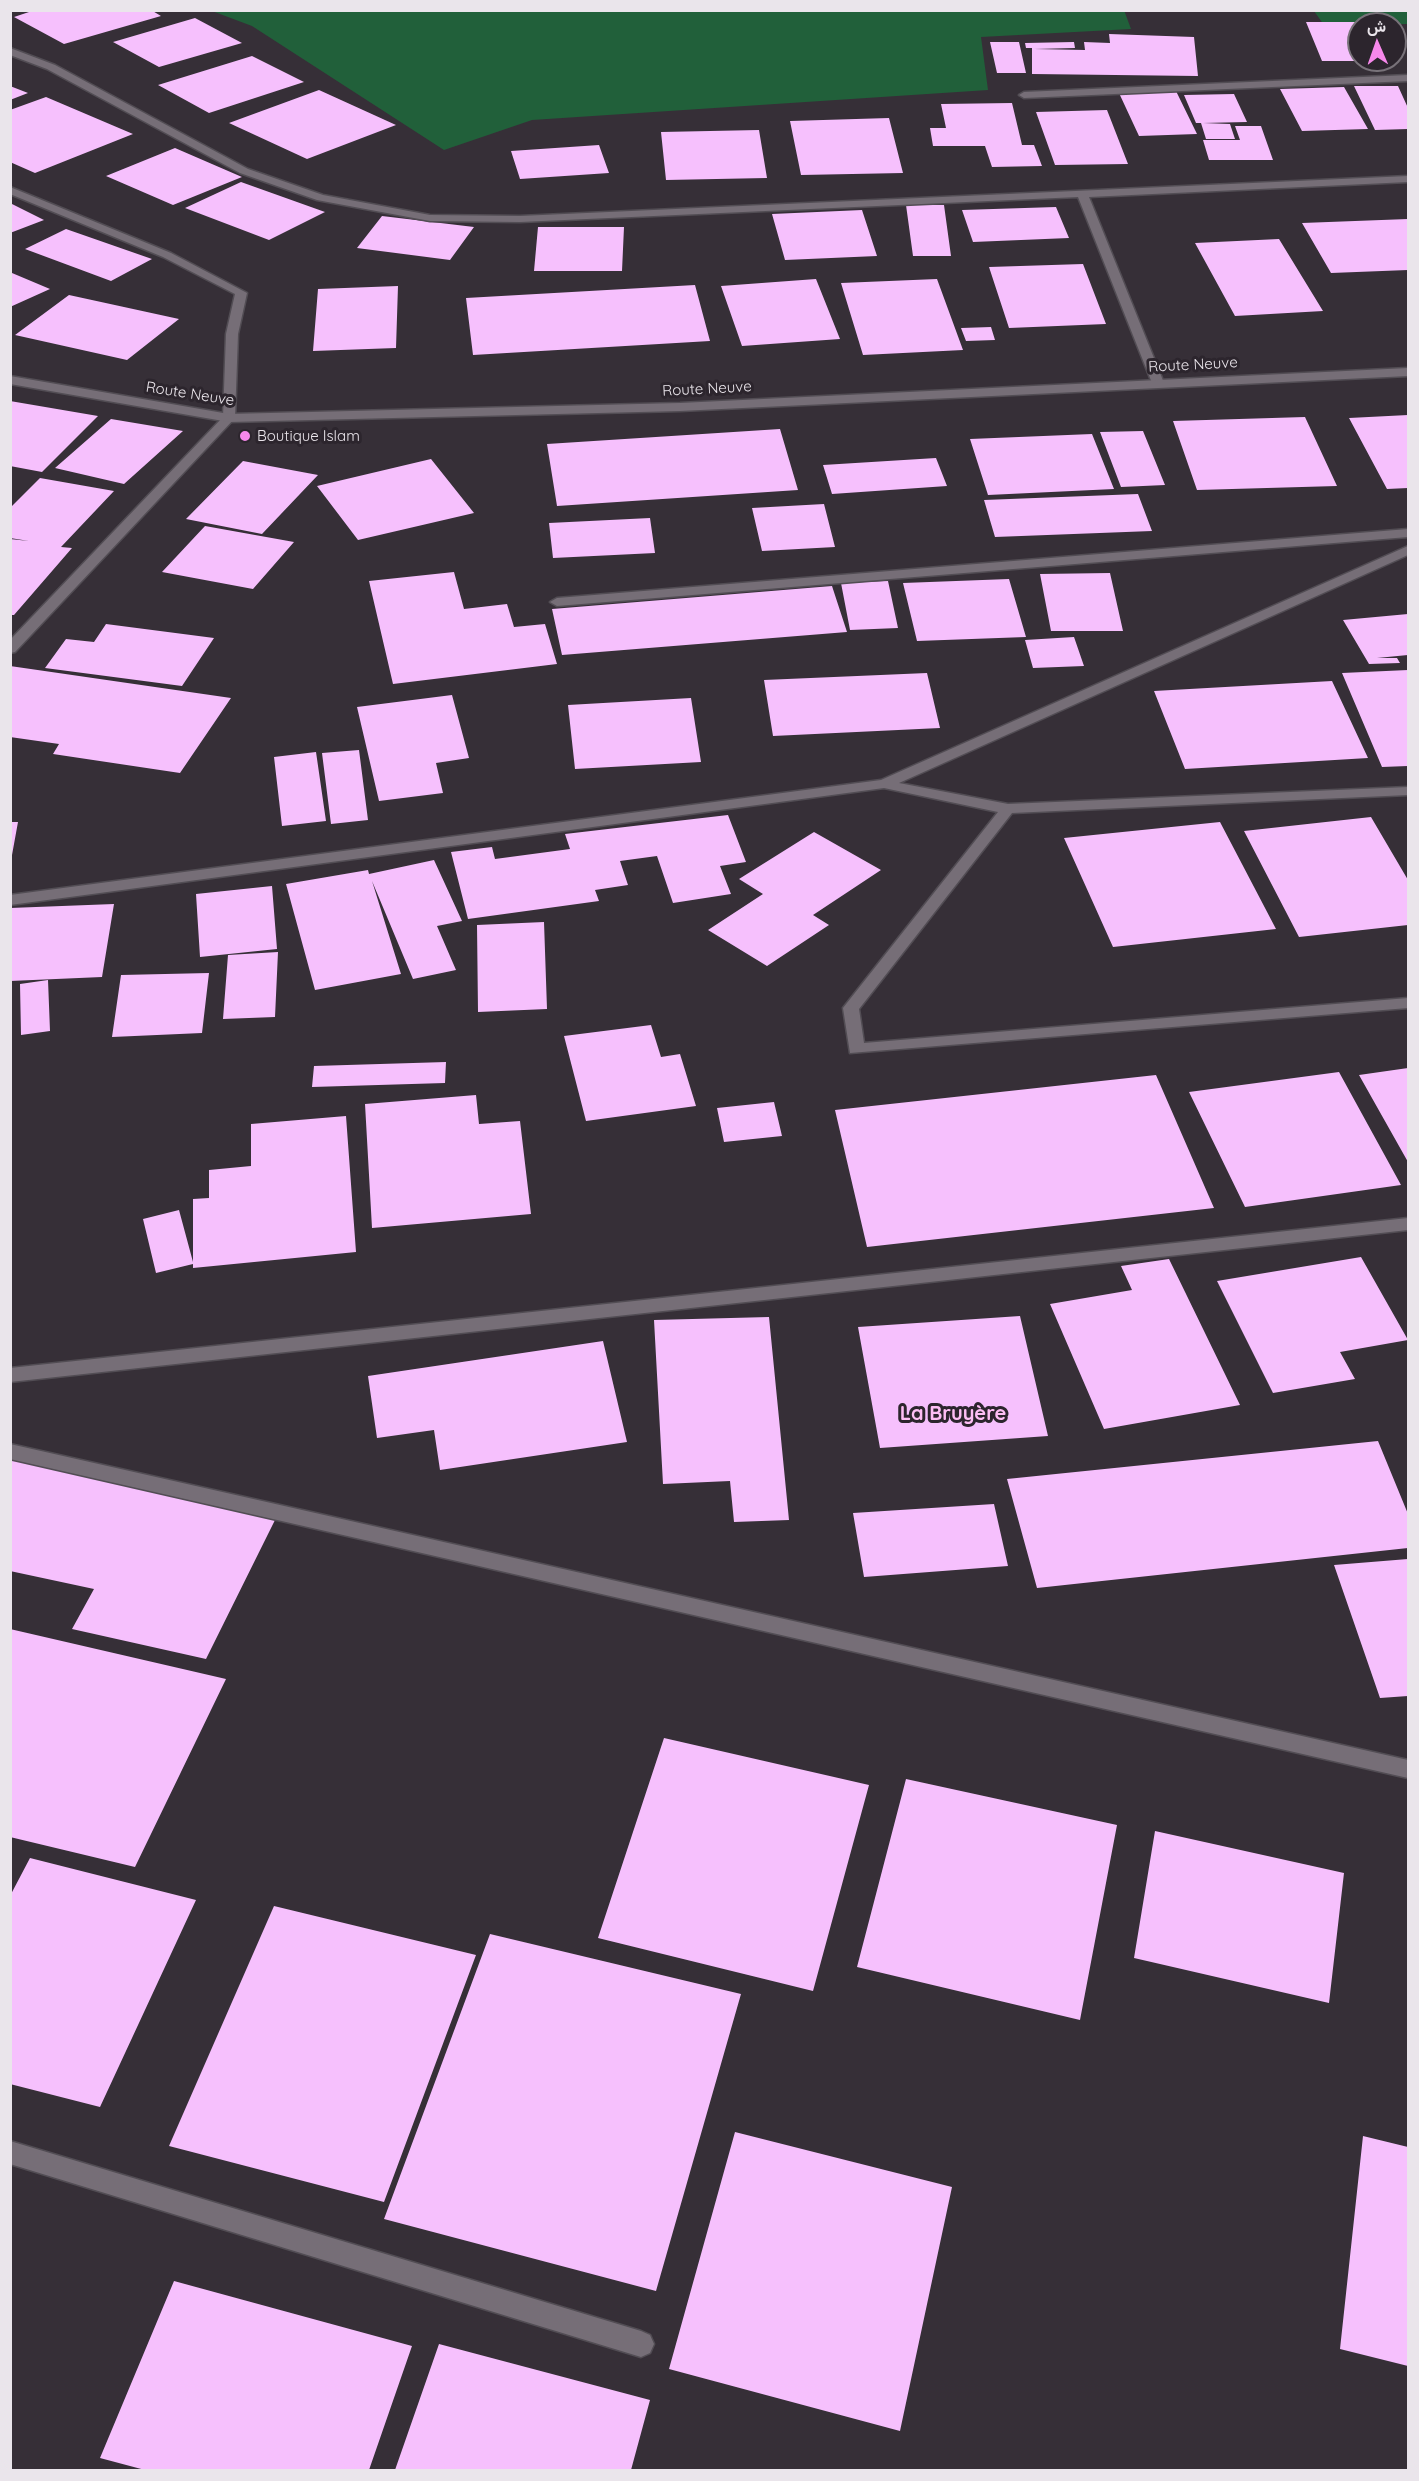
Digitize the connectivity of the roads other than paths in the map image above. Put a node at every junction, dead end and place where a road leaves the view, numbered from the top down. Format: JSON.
{"nodes":[{"id":1,"x":10,"y":51,"type":"edge"},
{"id":2,"x":1408,"y":78,"type":"edge"},
{"id":3,"x":1024,"y":95,"type":"dead end"},
{"id":4,"x":1408,"y":179,"type":"edge"},
{"id":5,"x":10,"y":190,"type":"edge"},
{"id":6,"x":1082,"y":193,"type":"junction"},
{"id":7,"x":1408,"y":372,"type":"edge"},
{"id":8,"x":10,"y":380,"type":"edge"},
{"id":9,"x":1158,"y":383,"type":"junction"},
{"id":10,"x":229,"y":418,"type":"junction"},
{"id":11,"x":1408,"y":533,"type":"edge"},
{"id":12,"x":1408,"y":550,"type":"edge"},
{"id":13,"x":557,"y":602,"type":"dead end"},
{"id":14,"x":10,"y":649,"type":"edge"},
{"id":15,"x":884,"y":784,"type":"junction"},
{"id":16,"x":1408,"y":790,"type":"edge"},
{"id":17,"x":1008,"y":809,"type":"junction"},
{"id":18,"x":10,"y":900,"type":"edge"},
{"id":19,"x":1408,"y":1003,"type":"edge"},
{"id":20,"x":1408,"y":1224,"type":"edge"},
{"id":21,"x":10,"y":1375,"type":"edge"},
{"id":22,"x":10,"y":1450,"type":"edge"},
{"id":23,"x":1408,"y":1768,"type":"edge"},
{"id":24,"x":10,"y":2152,"type":"edge"},
{"id":25,"x":640,"y":2344,"type":"dead end"}],
"edges":[{"from":1,"to":6,"type":"street"},
{"from":2,"to":3,"type":"street"},
{"from":4,"to":6,"type":"street"},
{"from":5,"to":10,"type":"street"},
{"from":6,"to":9,"type":"street"},
{"from":7,"to":9,"type":"street","name":"Route Neuve"},
{"from":8,"to":10,"type":"street","name":"Route Neuve"},
{"from":9,"to":10,"type":"street","name":"Route Neuve"},
{"from":10,"to":14,"type":"street"},
{"from":11,"to":13,"type":"street"},
{"from":12,"to":15,"type":"street"},
{"from":15,"to":17,"type":"street"},
{"from":15,"to":18,"type":"street"},
{"from":16,"to":17,"type":"street"},
{"from":17,"to":19,"type":"street"},
{"from":20,"to":21,"type":"street"},
{"from":22,"to":23,"type":"street"},
{"from":24,"to":25,"type":"street"}]}
